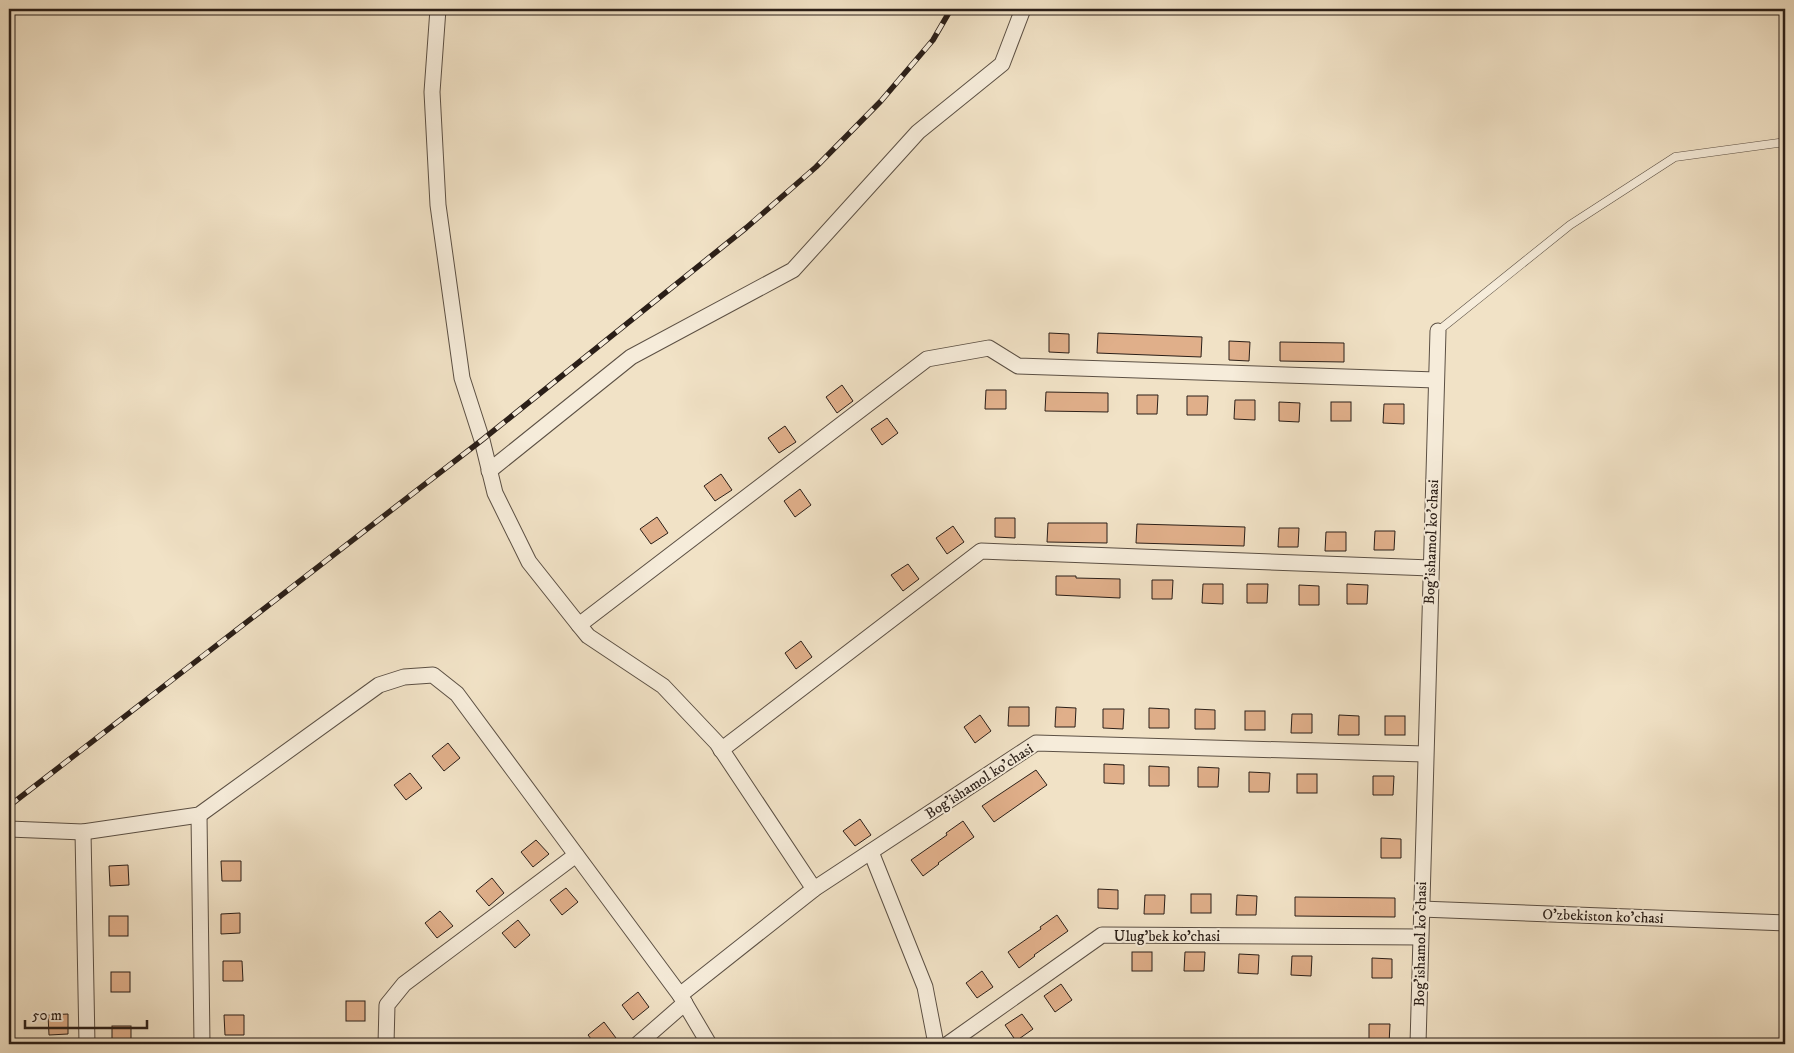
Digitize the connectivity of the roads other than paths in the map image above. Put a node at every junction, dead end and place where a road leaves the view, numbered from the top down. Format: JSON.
{"nodes":[{"id":1,"x":438,"y":9,"type":"edge"},
{"id":2,"x":1023,"y":9,"type":"edge"},
{"id":3,"x":1785,"y":142,"type":"edge"},
{"id":4,"x":1438,"y":331,"type":"joint"},
{"id":5,"x":1436,"y":380,"type":"junction"},
{"id":6,"x":489,"y":471,"type":"junction"},
{"id":7,"x":1431,"y":568,"type":"junction"},
{"id":8,"x":579,"y":625,"type":"junction"},
{"id":9,"x":721,"y":750,"type":"junction"},
{"id":10,"x":1425,"y":754,"type":"junction"},
{"id":11,"x":199,"y":815,"type":"junction"},
{"id":12,"x":9,"y":829,"type":"edge"},
{"id":13,"x":83,"y":832,"type":"junction"},
{"id":14,"x":871,"y":852,"type":"junction"},
{"id":15,"x":576,"y":855,"type":"junction"},
{"id":16,"x":814,"y":890,"type":"junction"},
{"id":17,"x":1421,"y":909,"type":"junction"},
{"id":18,"x":1785,"y":923,"type":"edge"},
{"id":19,"x":1420,"y":937,"type":"junction"},
{"id":20,"x":682,"y":999,"type":"junction"},
{"id":21,"x":87,"y":1044,"type":"edge"},
{"id":22,"x":202,"y":1044,"type":"edge"},
{"id":23,"x":386,"y":1044,"type":"edge"},
{"id":24,"x":638,"y":1044,"type":"edge"},
{"id":25,"x":709,"y":1044,"type":"edge"},
{"id":26,"x":936,"y":1044,"type":"edge"},
{"id":27,"x":948,"y":1044,"type":"edge"},
{"id":28,"x":1418,"y":1044,"type":"edge"}],
"edges":[{"from":1,"to":6,"type":"street"},
{"from":2,"to":6,"type":"street"},
{"from":3,"to":4,"type":"lane"},
{"from":4,"to":5,"type":"street","name":"Bog'ishamol ko'chasi"},
{"from":5,"to":7,"type":"street","name":"Bog'ishamol ko'chasi"},
{"from":5,"to":8,"type":"street"},
{"from":6,"to":8,"type":"street"},
{"from":7,"to":9,"type":"street"},
{"from":7,"to":10,"type":"street","name":"Bog'ishamol ko'chasi"},
{"from":8,"to":9,"type":"street"},
{"from":9,"to":16,"type":"street"},
{"from":10,"to":14,"type":"street","name":"Bog'ishamol ko'chasi"},
{"from":10,"to":17,"type":"street","name":"Bog'ishamol ko'chasi"},
{"from":11,"to":13,"type":"street"},
{"from":11,"to":15,"type":"street"},
{"from":11,"to":22,"type":"street"},
{"from":12,"to":13,"type":"street"},
{"from":13,"to":21,"type":"street"},
{"from":14,"to":16,"type":"street","name":"Bog'ishamol ko'chasi"},
{"from":14,"to":26,"type":"street"},
{"from":15,"to":20,"type":"street"},
{"from":15,"to":23,"type":"street"},
{"from":16,"to":20,"type":"street","name":"Bog'ishamol ko'chasi"},
{"from":17,"to":18,"type":"street","name":"O'zbekiston ko'chasi"},
{"from":17,"to":19,"type":"street","name":"Bog'ishamol ko'chasi"},
{"from":19,"to":27,"type":"street","name":"Ulug'bek ko'chasi"},
{"from":19,"to":28,"type":"street","name":"Bog'ishamol ko'chasi"},
{"from":20,"to":24,"type":"street","name":"Bog'ishamol ko'chasi"},
{"from":20,"to":25,"type":"street"}]}
